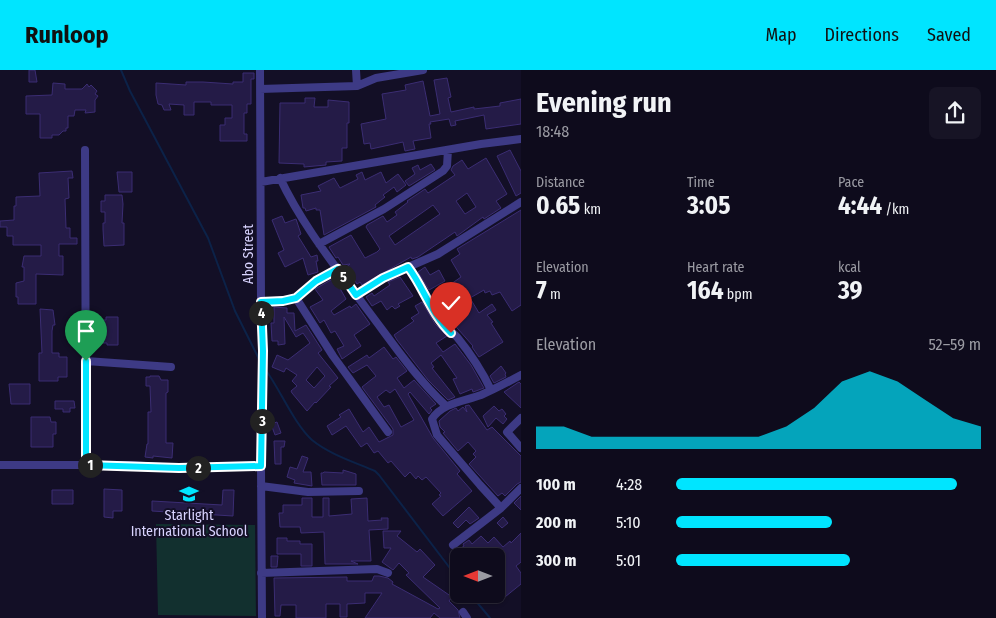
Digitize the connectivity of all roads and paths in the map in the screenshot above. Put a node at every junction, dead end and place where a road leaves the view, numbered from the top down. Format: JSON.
{"nodes":[{"id":1,"x":260,"y":70,"type":"edge"},
{"id":2,"x":356,"y":70,"type":"edge"},
{"id":3,"x":423,"y":70,"type":"edge"},
{"id":4,"x":357,"y":86,"type":"junction"},
{"id":5,"x":260,"y":89,"type":"junction"},
{"id":6,"x":521,"y":139,"type":"edge"},
{"id":7,"x":85,"y":150,"type":"dead end"},
{"id":8,"x":448,"y":150,"type":"junction"},
{"id":9,"x":280,"y":178,"type":"junction"},
{"id":10,"x":261,"y":182,"type":"junction"},
{"id":11,"x":521,"y":202,"type":"edge"},
{"id":12,"x":319,"y":244,"type":"junction"},
{"id":13,"x":408,"y":267,"type":"junction"},
{"id":14,"x":338,"y":269,"type":"junction"},
{"id":15,"x":356,"y":295,"type":"junction"},
{"id":16,"x":296,"y":298,"type":"junction"},
{"id":17,"x":261,"y":302,"type":"junction"},
{"id":18,"x":86,"y":361,"type":"junction"},
{"id":19,"x":171,"y":366,"type":"dead end"},
{"id":20,"x":521,"y":375,"type":"edge"},
{"id":21,"x":491,"y":390,"type":"junction"},
{"id":22,"x":446,"y":406,"type":"junction"},
{"id":23,"x":521,"y":418,"type":"edge"},
{"id":24,"x":388,"y":432,"type":"dead end"},
{"id":25,"x":521,"y":448,"type":"edge"},
{"id":26,"x":0,"y":465,"type":"edge"},
{"id":27,"x":86,"y":465,"type":"junction"},
{"id":28,"x":261,"y":466,"type":"junction"},
{"id":29,"x":262,"y":486,"type":"junction"},
{"id":30,"x":521,"y":488,"type":"edge"},
{"id":31,"x":359,"y":491,"type":"dead end"},
{"id":32,"x":501,"y":508,"type":"junction"},
{"id":33,"x":453,"y":546,"type":"dead end"},
{"id":34,"x":261,"y":573,"type":"junction"},
{"id":35,"x":388,"y":573,"type":"dead end"},
{"id":36,"x":262,"y":618,"type":"edge"}],
"edges":[{"from":1,"to":5,"type":"street","name":"Abo Street"},
{"from":2,"to":4,"type":"street"},
{"from":3,"to":4,"type":"street"},
{"from":4,"to":5,"type":"street"},
{"from":5,"to":10,"type":"street","name":"Abo Street"},
{"from":6,"to":8,"type":"street"},
{"from":7,"to":18,"type":"street"},
{"from":8,"to":9,"type":"street"},
{"from":8,"to":12,"type":"street"},
{"from":9,"to":10,"type":"street"},
{"from":9,"to":12,"type":"street"},
{"from":10,"to":17,"type":"street","name":"Abo Street"},
{"from":11,"to":13,"type":"street"},
{"from":12,"to":14,"type":"street"},
{"from":13,"to":15,"type":"street"},
{"from":13,"to":21,"type":"street"},
{"from":14,"to":15,"type":"street"},
{"from":14,"to":16,"type":"street"},
{"from":15,"to":22,"type":"street"},
{"from":16,"to":17,"type":"street"},
{"from":16,"to":24,"type":"street"},
{"from":17,"to":28,"type":"street","name":"Abo Street"},
{"from":18,"to":19,"type":"street"},
{"from":18,"to":27,"type":"street"},
{"from":20,"to":21,"type":"street"},
{"from":21,"to":22,"type":"street"},
{"from":22,"to":32,"type":"street"},
{"from":23,"to":25,"type":"street"},
{"from":26,"to":27,"type":"street"},
{"from":27,"to":28,"type":"street"},
{"from":28,"to":29,"type":"street","name":"Abo Street"},
{"from":29,"to":31,"type":"street"},
{"from":29,"to":34,"type":"street","name":"Abo Street"},
{"from":30,"to":32,"type":"street"},
{"from":32,"to":33,"type":"street"},
{"from":34,"to":35,"type":"street"},
{"from":34,"to":36,"type":"street","name":"Abo Street"}]}
